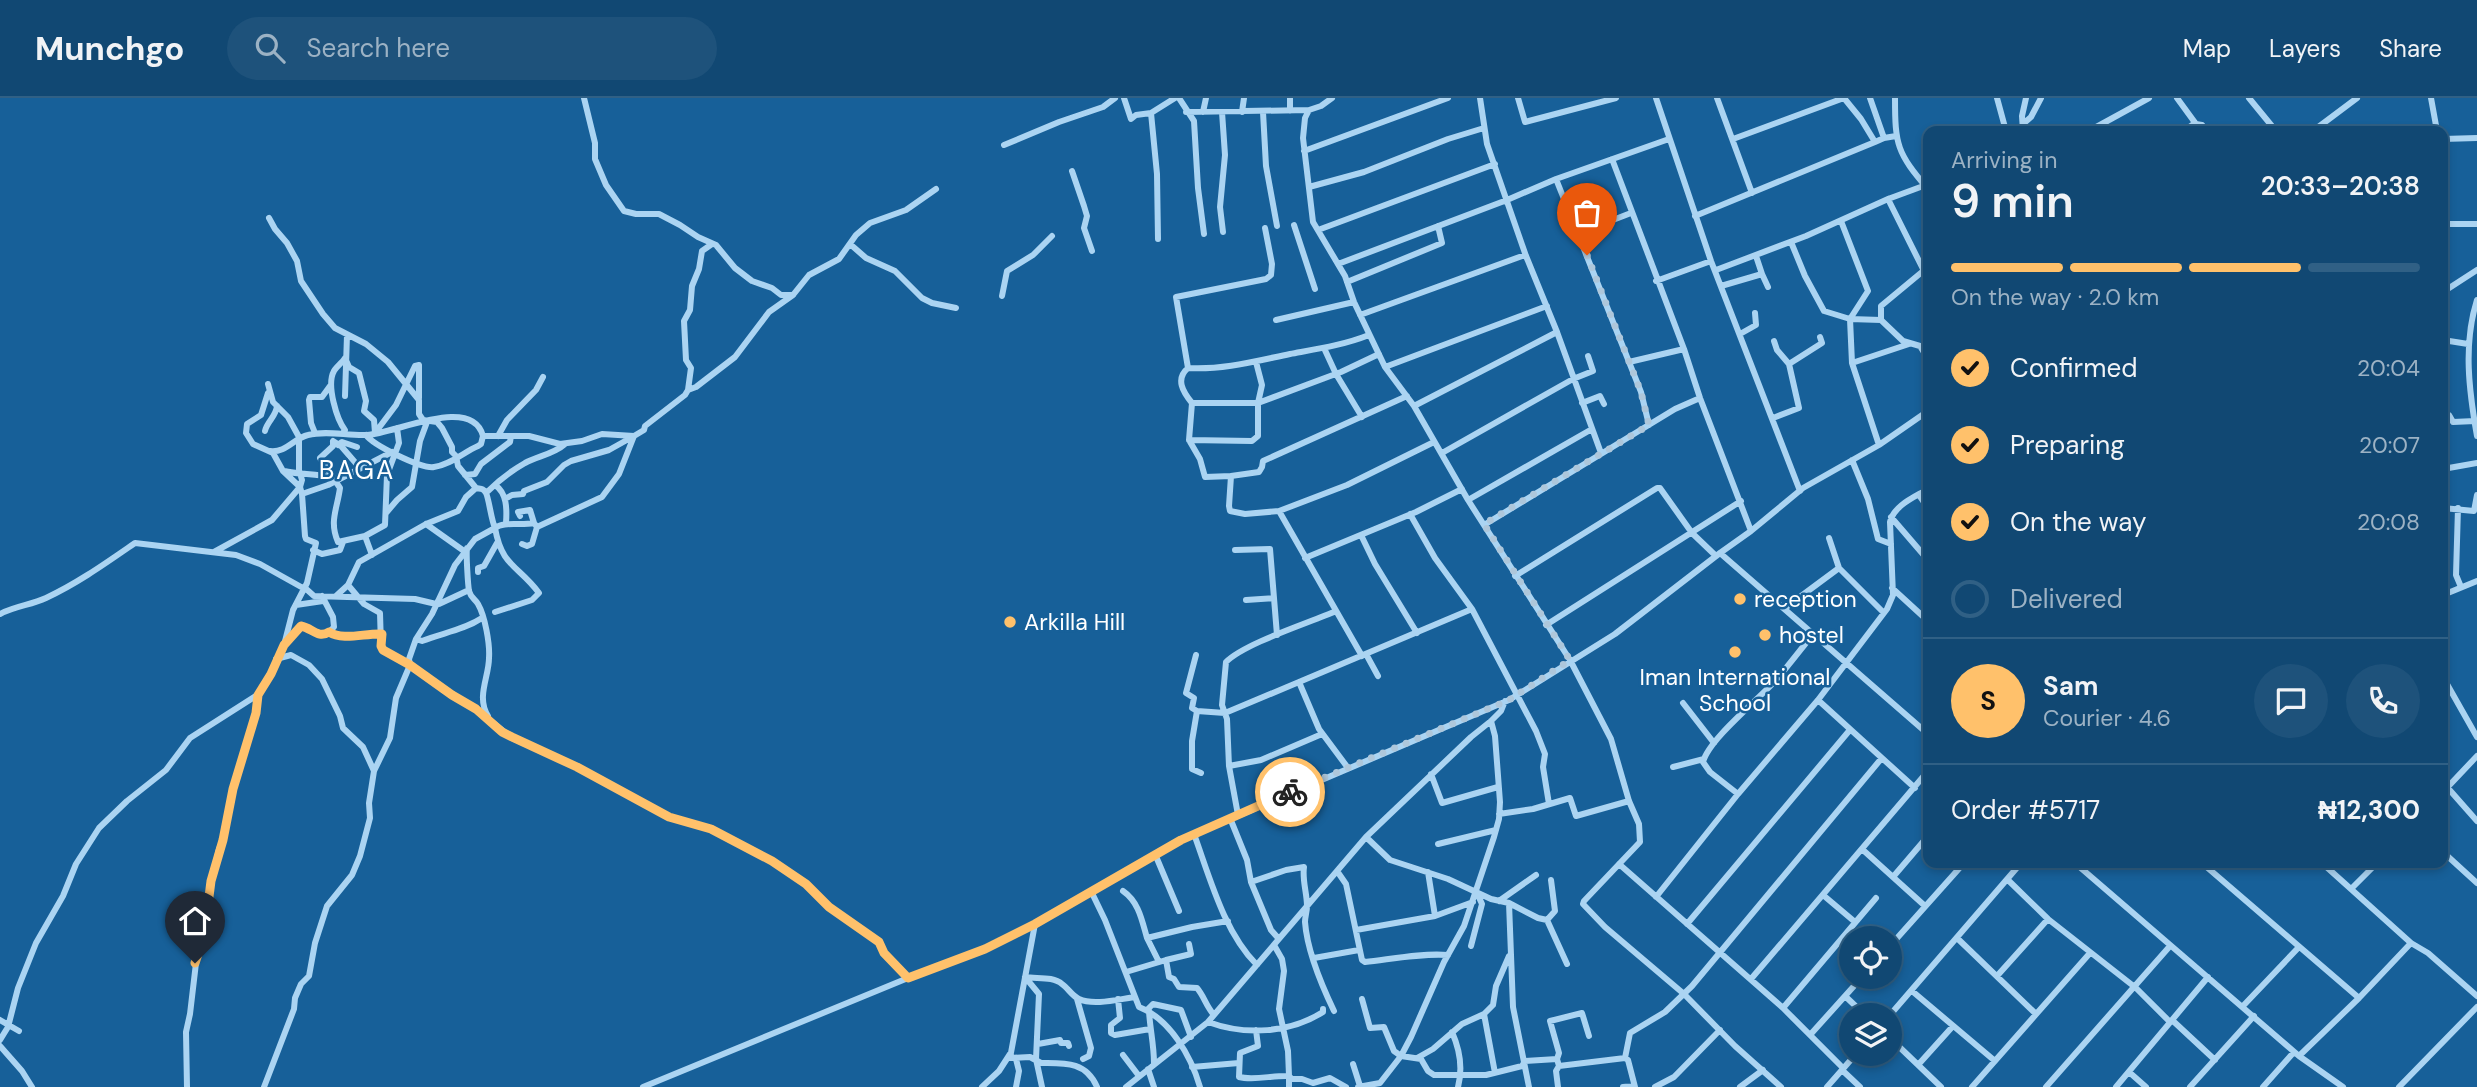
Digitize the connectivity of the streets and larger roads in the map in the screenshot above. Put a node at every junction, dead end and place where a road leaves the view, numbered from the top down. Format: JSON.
{"nodes":[{"id":1,"x":584,"y":98,"type":"edge"},
{"id":2,"x":1115,"y":98,"type":"edge"},
{"id":3,"x":1124,"y":98,"type":"edge"},
{"id":4,"x":1177,"y":98,"type":"edge"},
{"id":5,"x":1206,"y":98,"type":"edge"},
{"id":6,"x":1244,"y":98,"type":"edge"},
{"id":7,"x":1290,"y":98,"type":"edge"},
{"id":8,"x":1332,"y":98,"type":"edge"},
{"id":9,"x":1448,"y":98,"type":"edge"},
{"id":10,"x":1480,"y":98,"type":"edge"},
{"id":11,"x":1518,"y":98,"type":"edge"},
{"id":12,"x":1616,"y":98,"type":"edge"},
{"id":13,"x":1656,"y":98,"type":"edge"},
{"id":14,"x":1717,"y":98,"type":"edge"},
{"id":15,"x":1844,"y":98,"type":"edge"},
{"id":16,"x":1870,"y":98,"type":"edge"},
{"id":17,"x":1895,"y":98,"type":"edge"},
{"id":18,"x":1997,"y":98,"type":"edge"},
{"id":19,"x":2026,"y":98,"type":"edge"},
{"id":20,"x":2041,"y":98,"type":"edge"},
{"id":21,"x":2149,"y":98,"type":"edge"},
{"id":22,"x":2177,"y":98,"type":"edge"},
{"id":23,"x":2249,"y":98,"type":"edge"},
{"id":24,"x":2357,"y":98,"type":"edge"},
{"id":25,"x":2431,"y":98,"type":"edge"},
{"id":26,"x":2346,"y":102,"type":"edge"},
{"id":27,"x":1309,"y":110,"type":"junction"},
{"id":28,"x":1290,"y":111,"type":"junction"},
{"id":29,"x":1186,"y":112,"type":"junction"},
{"id":30,"x":1203,"y":112,"type":"junction"},
{"id":31,"x":1222,"y":112,"type":"junction"},
{"id":32,"x":1242,"y":112,"type":"junction"},
{"id":33,"x":1263,"y":112,"type":"junction"},
{"id":34,"x":1152,"y":113,"type":"junction"},
{"id":35,"x":2195,"y":123,"type":"junction"},
{"id":36,"x":2005,"y":126,"type":"edge"},
{"id":37,"x":2023,"y":126,"type":"edge"},
{"id":38,"x":2024,"y":126,"type":"edge"},
{"id":39,"x":2098,"y":126,"type":"edge"},
{"id":40,"x":2191,"y":126,"type":"edge"},
{"id":41,"x":2203,"y":126,"type":"edge"},
{"id":42,"x":2272,"y":126,"type":"edge"},
{"id":43,"x":2319,"y":126,"type":"edge"},
{"id":44,"x":2436,"y":126,"type":"edge"},
{"id":45,"x":1484,"y":128,"type":"junction"},
{"id":46,"x":1896,"y":136,"type":"junction"},
{"id":47,"x":1884,"y":138,"type":"junction"},
{"id":48,"x":2477,"y":138,"type":"edge"},
{"id":49,"x":1669,"y":139,"type":"junction"},
{"id":50,"x":1732,"y":139,"type":"junction"},
{"id":51,"x":2448,"y":139,"type":"edge"},
{"id":52,"x":1875,"y":142,"type":"junction"},
{"id":53,"x":1004,"y":145,"type":"dead end"},
{"id":54,"x":1304,"y":151,"type":"junction"},
{"id":55,"x":1612,"y":159,"type":"junction"},
{"id":56,"x":1495,"y":164,"type":"junction"},
{"id":57,"x":1072,"y":172,"type":"dead end"},
{"id":58,"x":1556,"y":178,"type":"junction"},
{"id":59,"x":1923,"y":182,"type":"edge"},
{"id":60,"x":1309,"y":187,"type":"junction"},
{"id":61,"x":1923,"y":188,"type":"edge"},
{"id":62,"x":936,"y":189,"type":"dead end"},
{"id":63,"x":1752,"y":193,"type":"junction"},
{"id":64,"x":1888,"y":199,"type":"junction"},
{"id":65,"x":1507,"y":200,"type":"junction"},
{"id":66,"x":1631,"y":213,"type":"junction"},
{"id":67,"x":1695,"y":216,"type":"junction"},
{"id":68,"x":269,"y":218,"type":"dead end"},
{"id":69,"x":1841,"y":221,"type":"junction"},
{"id":70,"x":2448,"y":224,"type":"edge"},
{"id":71,"x":2477,"y":224,"type":"edge"},
{"id":72,"x":1294,"y":225,"type":"dead end"},
{"id":73,"x":1277,"y":226,"type":"dead end"},
{"id":74,"x":1438,"y":226,"type":"junction"},
{"id":75,"x":1265,"y":228,"type":"dead end"},
{"id":76,"x":1318,"y":230,"type":"junction"},
{"id":77,"x":1223,"y":232,"type":"dead end"},
{"id":78,"x":1579,"y":233,"type":"junction"},
{"id":79,"x":1204,"y":234,"type":"dead end"},
{"id":80,"x":1052,"y":236,"type":"dead end"},
{"id":81,"x":1158,"y":239,"type":"dead end"},
{"id":82,"x":1791,"y":242,"type":"junction"},
{"id":83,"x":712,"y":244,"type":"junction"},
{"id":84,"x":850,"y":244,"type":"junction"},
{"id":85,"x":1092,"y":251,"type":"dead end"},
{"id":86,"x":1525,"y":255,"type":"junction"},
{"id":87,"x":1756,"y":256,"type":"junction"},
{"id":88,"x":1711,"y":261,"type":"junction"},
{"id":89,"x":1923,"y":263,"type":"edge"},
{"id":90,"x":1338,"y":264,"type":"junction"},
{"id":91,"x":1716,"y":270,"type":"junction"},
{"id":92,"x":2477,"y":270,"type":"edge"},
{"id":93,"x":1923,"y":271,"type":"edge"},
{"id":94,"x":1762,"y":274,"type":"junction"},
{"id":95,"x":1656,"y":281,"type":"junction"},
{"id":96,"x":1347,"y":282,"type":"junction"},
{"id":97,"x":1721,"y":286,"type":"junction"},
{"id":98,"x":1768,"y":287,"type":"dead end"},
{"id":99,"x":1315,"y":289,"type":"dead end"},
{"id":100,"x":2448,"y":289,"type":"edge"},
{"id":101,"x":793,"y":295,"type":"junction"},
{"id":102,"x":1002,"y":296,"type":"dead end"},
{"id":103,"x":2477,"y":300,"type":"edge"},
{"id":104,"x":1354,"y":302,"type":"junction"},
{"id":105,"x":1546,"y":306,"type":"junction"},
{"id":106,"x":956,"y":308,"type":"dead end"},
{"id":107,"x":1755,"y":313,"type":"dead end"},
{"id":108,"x":1360,"y":315,"type":"junction"},
{"id":109,"x":1850,"y":319,"type":"junction"},
{"id":110,"x":1276,"y":320,"type":"dead end"},
{"id":111,"x":1881,"y":320,"type":"junction"},
{"id":112,"x":1557,"y":332,"type":"junction"},
{"id":113,"x":1740,"y":334,"type":"junction"},
{"id":114,"x":347,"y":335,"type":"junction"},
{"id":115,"x":1369,"y":335,"type":"junction"},
{"id":116,"x":1820,"y":337,"type":"dead end"},
{"id":117,"x":1774,"y":341,"type":"dead end"},
{"id":118,"x":2448,"y":341,"type":"edge"},
{"id":119,"x":1909,"y":344,"type":"junction"},
{"id":120,"x":1923,"y":344,"type":"edge"},
{"id":121,"x":2468,"y":344,"type":"junction"},
{"id":122,"x":1920,"y":346,"type":"junction"},
{"id":123,"x":1324,"y":348,"type":"junction"},
{"id":124,"x":1684,"y":349,"type":"junction"},
{"id":125,"x":1923,"y":351,"type":"edge"},
{"id":126,"x":1378,"y":354,"type":"junction"},
{"id":127,"x":1588,"y":356,"type":"dead end"},
{"id":128,"x":345,"y":358,"type":"junction"},
{"id":129,"x":1256,"y":362,"type":"junction"},
{"id":130,"x":1629,"y":362,"type":"junction"},
{"id":131,"x":1852,"y":363,"type":"junction"},
{"id":132,"x":1789,"y":364,"type":"junction"},
{"id":133,"x":1385,"y":367,"type":"junction"},
{"id":134,"x":1188,"y":368,"type":"junction"},
{"id":135,"x":2473,"y":368,"type":"edge"},
{"id":136,"x":1336,"y":374,"type":"junction"},
{"id":137,"x":543,"y":377,"type":"dead end"},
{"id":138,"x":1573,"y":379,"type":"junction"},
{"id":139,"x":407,"y":383,"type":"junction"},
{"id":140,"x":330,"y":386,"type":"junction"},
{"id":141,"x":688,"y":390,"type":"junction"},
{"id":142,"x":345,"y":396,"type":"dead end"},
{"id":143,"x":1407,"y":396,"type":"junction"},
{"id":144,"x":1700,"y":398,"type":"junction"},
{"id":145,"x":419,"y":400,"type":"junction"},
{"id":146,"x":1192,"y":403,"type":"junction"},
{"id":147,"x":1258,"y":403,"type":"junction"},
{"id":148,"x":1582,"y":403,"type":"junction"},
{"id":149,"x":1605,"y":404,"type":"dead end"},
{"id":150,"x":1415,"y":406,"type":"junction"},
{"id":151,"x":277,"y":407,"type":"junction"},
{"id":152,"x":2448,"y":415,"type":"edge"},
{"id":153,"x":1362,"y":417,"type":"junction"},
{"id":154,"x":1773,"y":418,"type":"junction"},
{"id":155,"x":1923,"y":418,"type":"edge"},
{"id":156,"x":2474,"y":421,"type":"junction"},
{"id":157,"x":427,"y":422,"type":"junction"},
{"id":158,"x":1649,"y":425,"type":"junction"},
{"id":159,"x":397,"y":428,"type":"junction"},
{"id":160,"x":1592,"y":429,"type":"junction"},
{"id":161,"x":265,"y":431,"type":"dead end"},
{"id":162,"x":315,"y":433,"type":"junction"},
{"id":163,"x":340,"y":433,"type":"junction"},
{"id":164,"x":375,"y":433,"type":"junction"},
{"id":165,"x":366,"y":435,"type":"junction"},
{"id":166,"x":483,"y":436,"type":"junction"},
{"id":167,"x":498,"y":436,"type":"junction"},
{"id":168,"x":511,"y":436,"type":"junction"},
{"id":169,"x":634,"y":436,"type":"junction"},
{"id":170,"x":2477,"y":436,"type":"edge"},
{"id":171,"x":299,"y":438,"type":"junction"},
{"id":172,"x":1189,"y":440,"type":"junction"},
{"id":173,"x":1434,"y":442,"type":"junction"},
{"id":174,"x":567,"y":443,"type":"junction"},
{"id":175,"x":336,"y":444,"type":"junction"},
{"id":176,"x":1879,"y":445,"type":"junction"},
{"id":177,"x":357,"y":447,"type":"dead end"},
{"id":178,"x":270,"y":451,"type":"junction"},
{"id":179,"x":393,"y":453,"type":"junction"},
{"id":180,"x":1442,"y":453,"type":"junction"},
{"id":181,"x":1601,"y":453,"type":"junction"},
{"id":182,"x":456,"y":456,"type":"junction"},
{"id":183,"x":1852,"y":460,"type":"junction"},
{"id":184,"x":418,"y":463,"type":"junction"},
{"id":185,"x":2477,"y":463,"type":"edge"},
{"id":186,"x":2448,"y":467,"type":"edge"},
{"id":187,"x":360,"y":468,"type":"junction"},
{"id":188,"x":282,"y":471,"type":"junction"},
{"id":189,"x":301,"y":475,"type":"junction"},
{"id":190,"x":465,"y":475,"type":"junction"},
{"id":191,"x":1231,"y":476,"type":"junction"},
{"id":192,"x":333,"y":480,"type":"junction"},
{"id":193,"x":495,"y":485,"type":"junction"},
{"id":194,"x":1462,"y":489,"type":"junction"},
{"id":195,"x":481,"y":490,"type":"junction"},
{"id":196,"x":301,"y":491,"type":"junction"},
{"id":197,"x":1800,"y":491,"type":"junction"},
{"id":198,"x":1923,"y":492,"type":"edge"},
{"id":199,"x":1919,"y":495,"type":"junction"},
{"id":200,"x":2477,"y":495,"type":"edge"},
{"id":201,"x":505,"y":499,"type":"junction"},
{"id":202,"x":1468,"y":500,"type":"junction"},
{"id":203,"x":1741,"y":501,"type":"junction"},
{"id":204,"x":1923,"y":501,"type":"edge"},
{"id":205,"x":2448,"y":508,"type":"edge"},
{"id":206,"x":2458,"y":508,"type":"junction"},
{"id":207,"x":1279,"y":511,"type":"junction"},
{"id":208,"x":386,"y":513,"type":"junction"},
{"id":209,"x":1410,"y":514,"type":"junction"},
{"id":210,"x":520,"y":516,"type":"dead end"},
{"id":211,"x":1891,"y":517,"type":"junction"},
{"id":212,"x":506,"y":523,"type":"junction"},
{"id":213,"x":426,"y":524,"type":"junction"},
{"id":214,"x":1484,"y":524,"type":"junction"},
{"id":215,"x":535,"y":525,"type":"junction"},
{"id":216,"x":495,"y":528,"type":"junction"},
{"id":217,"x":1751,"y":531,"type":"junction"},
{"id":218,"x":1692,"y":533,"type":"junction"},
{"id":219,"x":1361,"y":534,"type":"junction"},
{"id":220,"x":365,"y":536,"type":"junction"},
{"id":221,"x":1829,"y":538,"type":"dead end"},
{"id":222,"x":342,"y":541,"type":"junction"},
{"id":223,"x":498,"y":543,"type":"junction"},
{"id":224,"x":522,"y":544,"type":"dead end"},
{"id":225,"x":1891,"y":544,"type":"junction"},
{"id":226,"x":313,"y":550,"type":"junction"},
{"id":227,"x":465,"y":550,"type":"junction"},
{"id":228,"x":1234,"y":550,"type":"dead end"},
{"id":229,"x":212,"y":553,"type":"junction"},
{"id":230,"x":1718,"y":554,"type":"junction"},
{"id":231,"x":1923,"y":554,"type":"edge"},
{"id":232,"x":372,"y":555,"type":"junction"},
{"id":233,"x":1305,"y":558,"type":"junction"},
{"id":234,"x":1839,"y":568,"type":"junction"},
{"id":235,"x":478,"y":572,"type":"dead end"},
{"id":236,"x":1515,"y":576,"type":"junction"},
{"id":237,"x":2477,"y":582,"type":"edge"},
{"id":238,"x":348,"y":585,"type":"junction"},
{"id":239,"x":304,"y":587,"type":"junction"},
{"id":240,"x":2461,"y":587,"type":"junction"},
{"id":241,"x":1892,"y":588,"type":"junction"},
{"id":242,"x":469,"y":590,"type":"junction"},
{"id":243,"x":2448,"y":594,"type":"edge"},
{"id":244,"x":336,"y":596,"type":"junction"},
{"id":245,"x":358,"y":597,"type":"junction"},
{"id":246,"x":1274,"y":598,"type":"junction"},
{"id":247,"x":323,"y":599,"type":"junction"},
{"id":248,"x":1245,"y":600,"type":"dead end"},
{"id":249,"x":437,"y":602,"type":"junction"},
{"id":250,"x":296,"y":605,"type":"junction"},
{"id":251,"x":1785,"y":608,"type":"junction"},
{"id":252,"x":1472,"y":609,"type":"junction"},
{"id":253,"x":1336,"y":611,"type":"junction"},
{"id":254,"x":495,"y":612,"type":"dead end"},
{"id":255,"x":1884,"y":613,"type":"junction"},
{"id":256,"x":0,"y":614,"type":"edge"},
{"id":257,"x":1923,"y":616,"type":"edge"},
{"id":258,"x":482,"y":618,"type":"junction"},
{"id":259,"x":1546,"y":625,"type":"junction"},
{"id":260,"x":329,"y":632,"type":"junction"},
{"id":261,"x":1416,"y":632,"type":"junction"},
{"id":262,"x":1814,"y":633,"type":"junction"},
{"id":263,"x":382,"y":634,"type":"junction"},
{"id":264,"x":1277,"y":635,"type":"junction"},
{"id":265,"x":416,"y":639,"type":"junction"},
{"id":266,"x":284,"y":645,"type":"junction"},
{"id":267,"x":1196,"y":655,"type":"dead end"},
{"id":268,"x":1364,"y":655,"type":"junction"},
{"id":269,"x":276,"y":659,"type":"junction"},
{"id":270,"x":1570,"y":660,"type":"junction"},
{"id":271,"x":1847,"y":661,"type":"junction"},
{"id":272,"x":410,"y":665,"type":"junction"},
{"id":273,"x":1378,"y":676,"type":"dead end"},
{"id":274,"x":1299,"y":682,"type":"junction"},
{"id":275,"x":2448,"y":686,"type":"edge"},
{"id":276,"x":259,"y":694,"type":"junction"},
{"id":277,"x":1517,"y":694,"type":"junction"},
{"id":278,"x":1818,"y":700,"type":"junction"},
{"id":279,"x":1505,"y":701,"type":"junction"},
{"id":280,"x":1683,"y":703,"type":"dead end"},
{"id":281,"x":1197,"y":711,"type":"junction"},
{"id":282,"x":1224,"y":713,"type":"junction"},
{"id":283,"x":491,"y":720,"type":"junction"},
{"id":284,"x":1491,"y":721,"type":"junction"},
{"id":285,"x":1923,"y":729,"type":"edge"},
{"id":286,"x":1849,"y":731,"type":"junction"},
{"id":287,"x":1322,"y":734,"type":"junction"},
{"id":288,"x":2477,"y":737,"type":"edge"},
{"id":289,"x":1714,"y":743,"type":"junction"},
{"id":290,"x":2477,"y":756,"type":"edge"},
{"id":291,"x":1704,"y":759,"type":"junction"},
{"id":292,"x":1881,"y":759,"type":"junction"},
{"id":293,"x":1229,"y":766,"type":"junction"},
{"id":294,"x":1673,"y":767,"type":"dead end"},
{"id":295,"x":1348,"y":768,"type":"junction"},
{"id":296,"x":374,"y":771,"type":"junction"},
{"id":297,"x":1201,"y":773,"type":"dead end"},
{"id":298,"x":1431,"y":774,"type":"junction"},
{"id":299,"x":1923,"y":778,"type":"edge"},
{"id":300,"x":2448,"y":786,"type":"edge"},
{"id":301,"x":1498,"y":787,"type":"junction"},
{"id":302,"x":1915,"y":788,"type":"junction"},
{"id":303,"x":2448,"y":792,"type":"edge"},
{"id":304,"x":1738,"y":794,"type":"junction"},
{"id":305,"x":1629,"y":801,"type":"junction"},
{"id":306,"x":1549,"y":804,"type":"junction"},
{"id":307,"x":1238,"y":814,"type":"junction"},
{"id":308,"x":1499,"y":814,"type":"junction"},
{"id":309,"x":1230,"y":818,"type":"junction"},
{"id":310,"x":2477,"y":821,"type":"edge"},
{"id":311,"x":1496,"y":830,"type":"junction"},
{"id":312,"x":1194,"y":834,"type":"junction"},
{"id":313,"x":1366,"y":837,"type":"junction"},
{"id":314,"x":1923,"y":842,"type":"edge"},
{"id":315,"x":1438,"y":845,"type":"dead end"},
{"id":316,"x":1863,"y":850,"type":"junction"},
{"id":317,"x":1155,"y":854,"type":"junction"},
{"id":318,"x":2448,"y":857,"type":"edge"},
{"id":319,"x":1619,"y":864,"type":"junction"},
{"id":320,"x":1959,"y":868,"type":"edge"},
{"id":321,"x":2017,"y":868,"type":"edge"},
{"id":322,"x":2081,"y":868,"type":"edge"},
{"id":323,"x":2208,"y":868,"type":"edge"},
{"id":324,"x":2328,"y":868,"type":"edge"},
{"id":325,"x":2372,"y":868,"type":"edge"},
{"id":326,"x":1337,"y":871,"type":"junction"},
{"id":327,"x":1428,"y":872,"type":"junction"},
{"id":328,"x":1536,"y":875,"type":"dead end"},
{"id":329,"x":1893,"y":877,"type":"junction"},
{"id":330,"x":1551,"y":880,"type":"dead end"},
{"id":331,"x":2008,"y":880,"type":"junction"},
{"id":332,"x":1251,"y":882,"type":"junction"},
{"id":333,"x":2477,"y":883,"type":"edge"},
{"id":334,"x":2351,"y":889,"type":"junction"},
{"id":335,"x":1091,"y":891,"type":"junction"},
{"id":336,"x":1123,"y":891,"type":"dead end"},
{"id":337,"x":1477,"y":893,"type":"junction"},
{"id":338,"x":1823,"y":895,"type":"junction"},
{"id":339,"x":1656,"y":897,"type":"junction"},
{"id":340,"x":1876,"y":898,"type":"dead end"},
{"id":341,"x":1499,"y":901,"type":"junction"},
{"id":342,"x":1473,"y":902,"type":"junction"},
{"id":343,"x":1509,"y":904,"type":"junction"},
{"id":344,"x":1307,"y":906,"type":"junction"},
{"id":345,"x":1925,"y":906,"type":"junction"},
{"id":346,"x":1180,"y":911,"type":"dead end"},
{"id":347,"x":1435,"y":916,"type":"junction"},
{"id":348,"x":2048,"y":919,"type":"junction"},
{"id":349,"x":1547,"y":920,"type":"junction"},
{"id":350,"x":1228,"y":921,"type":"junction"},
{"id":351,"x":1855,"y":922,"type":"junction"},
{"id":352,"x":1035,"y":924,"type":"junction"},
{"id":353,"x":1687,"y":924,"type":"junction"},
{"id":354,"x":1356,"y":930,"type":"junction"},
{"id":355,"x":1902,"y":932,"type":"edge"},
{"id":356,"x":1147,"y":938,"type":"junction"},
{"id":357,"x":1957,"y":938,"type":"junction"},
{"id":358,"x":1276,"y":942,"type":"junction"},
{"id":359,"x":2411,"y":943,"type":"junction"},
{"id":360,"x":1189,"y":944,"type":"dead end"},
{"id":361,"x":1471,"y":946,"type":"dead end"},
{"id":362,"x":2170,"y":946,"type":"junction"},
{"id":363,"x":2299,"y":947,"type":"junction"},
{"id":364,"x":1359,"y":950,"type":"junction"},
{"id":365,"x":2090,"y":953,"type":"junction"},
{"id":366,"x":1510,"y":954,"type":"junction"},
{"id":367,"x":1719,"y":954,"type":"junction"},
{"id":368,"x":1448,"y":955,"type":"junction"},
{"id":369,"x":1314,"y":958,"type":"junction"},
{"id":370,"x":1163,"y":961,"type":"junction"},
{"id":371,"x":1567,"y":964,"type":"dead end"},
{"id":372,"x":1256,"y":965,"type":"junction"},
{"id":373,"x":1126,"y":972,"type":"junction"},
{"id":374,"x":1025,"y":976,"type":"junction"},
{"id":375,"x":1997,"y":976,"type":"junction"},
{"id":376,"x":2208,"y":977,"type":"junction"},
{"id":377,"x":908,"y":978,"type":"junction"},
{"id":378,"x":1751,"y":979,"type":"junction"},
{"id":379,"x":2136,"y":988,"type":"junction"},
{"id":380,"x":1851,"y":989,"type":"edge"},
{"id":381,"x":1912,"y":991,"type":"junction"},
{"id":382,"x":1684,"y":994,"type":"junction"},
{"id":383,"x":1845,"y":996,"type":"junction"},
{"id":384,"x":2477,"y":996,"type":"edge"},
{"id":385,"x":1135,"y":997,"type":"junction"},
{"id":386,"x":2359,"y":998,"type":"junction"},
{"id":387,"x":1077,"y":999,"type":"junction"},
{"id":388,"x":1118,"y":999,"type":"junction"},
{"id":389,"x":1362,"y":999,"type":"dead end"},
{"id":390,"x":1853,"y":1003,"type":"edge"},
{"id":391,"x":1901,"y":1003,"type":"edge"},
{"id":392,"x":2243,"y":1006,"type":"junction"},
{"id":393,"x":2477,"y":1007,"type":"edge"},
{"id":394,"x":1783,"y":1008,"type":"junction"},
{"id":395,"x":1323,"y":1009,"type":"dead end"},
{"id":396,"x":1148,"y":1010,"type":"junction"},
{"id":397,"x":1334,"y":1010,"type":"dead end"},
{"id":398,"x":1484,"y":1014,"type":"junction"},
{"id":399,"x":2036,"y":1014,"type":"junction"},
{"id":400,"x":1214,"y":1015,"type":"junction"},
{"id":401,"x":2254,"y":1016,"type":"junction"},
{"id":402,"x":0,"y":1020,"type":"edge"},
{"id":403,"x":2171,"y":1021,"type":"junction"},
{"id":404,"x":1208,"y":1022,"type":"junction"},
{"id":405,"x":9,"y":1024,"type":"junction"},
{"id":406,"x":1954,"y":1026,"type":"junction"},
{"id":407,"x":1282,"y":1028,"type":"junction"},
{"id":408,"x":1150,"y":1029,"type":"junction"},
{"id":409,"x":1256,"y":1030,"type":"junction"},
{"id":410,"x":1720,"y":1030,"type":"junction"},
{"id":411,"x":19,"y":1031,"type":"dead end"},
{"id":412,"x":1452,"y":1032,"type":"junction"},
{"id":413,"x":1810,"y":1035,"type":"junction"},
{"id":414,"x":1589,"y":1036,"type":"dead end"},
{"id":415,"x":1191,"y":1037,"type":"junction"},
{"id":416,"x":0,"y":1040,"type":"edge"},
{"id":417,"x":1038,"y":1044,"type":"junction"},
{"id":418,"x":1180,"y":1045,"type":"junction"},
{"id":419,"x":0,"y":1046,"type":"edge"},
{"id":420,"x":1069,"y":1046,"type":"dead end"},
{"id":421,"x":1902,"y":1050,"type":"edge"},
{"id":422,"x":2297,"y":1054,"type":"junction"},
{"id":423,"x":1123,"y":1055,"type":"dead end"},
{"id":424,"x":1401,"y":1056,"type":"junction"},
{"id":425,"x":1013,"y":1057,"type":"junction"},
{"id":426,"x":1417,"y":1058,"type":"junction"},
{"id":427,"x":1625,"y":1058,"type":"junction"},
{"id":428,"x":1036,"y":1059,"type":"junction"},
{"id":429,"x":1083,"y":1059,"type":"dead end"},
{"id":430,"x":2215,"y":1060,"type":"junction"},
{"id":431,"x":1525,"y":1061,"type":"junction"},
{"id":432,"x":1995,"y":1061,"type":"junction"},
{"id":433,"x":1558,"y":1062,"type":"junction"},
{"id":434,"x":1154,"y":1063,"type":"junction"},
{"id":435,"x":1239,"y":1063,"type":"junction"},
{"id":436,"x":1353,"y":1064,"type":"dead end"},
{"id":437,"x":1918,"y":1065,"type":"junction"},
{"id":438,"x":1846,"y":1066,"type":"edge"},
{"id":439,"x":1192,"y":1067,"type":"junction"},
{"id":440,"x":1148,"y":1069,"type":"junction"},
{"id":441,"x":1843,"y":1069,"type":"junction"},
{"id":442,"x":1763,"y":1070,"type":"junction"},
{"id":443,"x":2129,"y":1072,"type":"junction"},
{"id":444,"x":1494,"y":1073,"type":"junction"},
{"id":445,"x":1139,"y":1076,"type":"junction"},
{"id":446,"x":1289,"y":1076,"type":"junction"},
{"id":447,"x":1460,"y":1076,"type":"junction"},
{"id":448,"x":659,"y":1084,"type":"edge"},
{"id":449,"x":1375,"y":1086,"type":"edge"},
{"id":450,"x":1635,"y":1086,"type":"edge"},
{"id":451,"x":2339,"y":1086,"type":"edge"},
{"id":452,"x":32,"y":1087,"type":"edge"},
{"id":453,"x":187,"y":1087,"type":"edge"},
{"id":454,"x":264,"y":1087,"type":"edge"},
{"id":455,"x":643,"y":1087,"type":"edge"},
{"id":456,"x":982,"y":1087,"type":"edge"},
{"id":457,"x":1016,"y":1087,"type":"edge"},
{"id":458,"x":1042,"y":1087,"type":"edge"},
{"id":459,"x":1097,"y":1087,"type":"edge"},
{"id":460,"x":1125,"y":1087,"type":"edge"},
{"id":461,"x":1154,"y":1087,"type":"edge"},
{"id":462,"x":1200,"y":1087,"type":"edge"},
{"id":463,"x":1289,"y":1087,"type":"edge"},
{"id":464,"x":1346,"y":1087,"type":"edge"},
{"id":465,"x":1359,"y":1087,"type":"edge"},
{"id":466,"x":1458,"y":1087,"type":"edge"},
{"id":467,"x":1529,"y":1087,"type":"edge"},
{"id":468,"x":1558,"y":1087,"type":"edge"},
{"id":469,"x":1623,"y":1087,"type":"edge"},
{"id":470,"x":1655,"y":1087,"type":"edge"},
{"id":471,"x":1740,"y":1087,"type":"edge"},
{"id":472,"x":1781,"y":1087,"type":"edge"},
{"id":473,"x":1827,"y":1087,"type":"edge"},
{"id":474,"x":1860,"y":1087,"type":"edge"},
{"id":475,"x":1941,"y":1087,"type":"edge"},
{"id":476,"x":1972,"y":1087,"type":"edge"},
{"id":477,"x":2046,"y":1087,"type":"edge"},
{"id":478,"x":2116,"y":1087,"type":"edge"},
{"id":479,"x":2146,"y":1087,"type":"edge"},
{"id":480,"x":2190,"y":1087,"type":"edge"},
{"id":481,"x":2263,"y":1087,"type":"edge"},
{"id":482,"x":2399,"y":1087,"type":"edge"}],
"edges":[{"from":1,"to":83,"type":"street"},
{"from":2,"to":53,"type":"street"},
{"from":3,"to":34,"type":"street"},
{"from":4,"to":29,"type":"street"},
{"from":4,"to":34,"type":"street"},
{"from":5,"to":30,"type":"street"},
{"from":6,"to":32,"type":"street"},
{"from":7,"to":28,"type":"street"},
{"from":8,"to":27,"type":"street"},
{"from":9,"to":54,"type":"street"},
{"from":10,"to":45,"type":"street"},
{"from":11,"to":12,"type":"street"},
{"from":13,"to":49,"type":"street"},
{"from":14,"to":50,"type":"street"},
{"from":15,"to":50,"type":"street"},
{"from":15,"to":52,"type":"street"},
{"from":16,"to":47,"type":"street"},
{"from":17,"to":46,"type":"street"},
{"from":18,"to":36,"type":"street"},
{"from":19,"to":37,"type":"street"},
{"from":20,"to":38,"type":"street"},
{"from":21,"to":39,"type":"street"},
{"from":22,"to":35,"type":"street"},
{"from":23,"to":42,"type":"street"},
{"from":24,"to":26,"type":"street"},
{"from":25,"to":44,"type":"street"},
{"from":26,"to":43,"type":"street"},
{"from":27,"to":28,"type":"street"},
{"from":27,"to":54,"type":"street"},
{"from":28,"to":33,"type":"street"},
{"from":29,"to":30,"type":"street"},
{"from":29,"to":79,"type":"street"},
{"from":30,"to":31,"type":"street"},
{"from":31,"to":32,"type":"street"},
{"from":31,"to":77,"type":"street"},
{"from":32,"to":33,"type":"street"},
{"from":33,"to":73,"type":"street"},
{"from":34,"to":81,"type":"street"},
{"from":35,"to":40,"type":"street"},
{"from":35,"to":41,"type":"street"},
{"from":45,"to":56,"type":"street"},
{"from":45,"to":60,"type":"street"},
{"from":46,"to":47,"type":"street"},
{"from":46,"to":59,"type":"street"},
{"from":47,"to":52,"type":"street"},
{"from":48,"to":51,"type":"street"},
{"from":49,"to":55,"type":"street"},
{"from":49,"to":67,"type":"street"},
{"from":50,"to":63,"type":"street"},
{"from":52,"to":63,"type":"street"},
{"from":54,"to":60,"type":"street"},
{"from":55,"to":58,"type":"street"},
{"from":55,"to":66,"type":"street"},
{"from":56,"to":65,"type":"street"},
{"from":56,"to":76,"type":"street"},
{"from":57,"to":85,"type":"street"},
{"from":58,"to":65,"type":"street"},
{"from":58,"to":78,"type":"street"},
{"from":60,"to":76,"type":"street"},
{"from":61,"to":64,"type":"street"},
{"from":62,"to":84,"type":"street"},
{"from":63,"to":67,"type":"street"},
{"from":64,"to":69,"type":"street"},
{"from":64,"to":89,"type":"street"},
{"from":65,"to":74,"type":"street"},
{"from":65,"to":86,"type":"street"},
{"from":66,"to":78,"type":"street"},
{"from":66,"to":95,"type":"street"},
{"from":67,"to":88,"type":"street"},
{"from":68,"to":114,"type":"street"},
{"from":69,"to":82,"type":"street"},
{"from":69,"to":109,"type":"street"},
{"from":70,"to":71,"type":"street"},
{"from":72,"to":99,"type":"street"},
{"from":74,"to":90,"type":"street"},
{"from":74,"to":96,"type":"street"},
{"from":75,"to":134,"type":"street"},
{"from":76,"to":90,"type":"street"},
{"from":78,"to":130,"type":"street"},
{"from":80,"to":102,"type":"street"},
{"from":82,"to":87,"type":"street"},
{"from":82,"to":109,"type":"street"},
{"from":83,"to":101,"type":"street"},
{"from":83,"to":141,"type":"street"},
{"from":84,"to":101,"type":"street"},
{"from":84,"to":106,"type":"street"},
{"from":86,"to":105,"type":"street"},
{"from":86,"to":108,"type":"street"},
{"from":87,"to":91,"type":"street"},
{"from":87,"to":94,"type":"street"},
{"from":88,"to":91,"type":"street"},
{"from":88,"to":95,"type":"street"},
{"from":90,"to":96,"type":"street"},
{"from":91,"to":97,"type":"street"},
{"from":92,"to":100,"type":"street"},
{"from":93,"to":111,"type":"street"},
{"from":94,"to":97,"type":"street"},
{"from":94,"to":98,"type":"street"},
{"from":95,"to":124,"type":"street"},
{"from":96,"to":104,"type":"street"},
{"from":97,"to":113,"type":"street"},
{"from":101,"to":141,"type":"street"},
{"from":103,"to":121,"type":"street"},
{"from":104,"to":108,"type":"street"},
{"from":104,"to":110,"type":"street"},
{"from":105,"to":112,"type":"street"},
{"from":105,"to":133,"type":"street"},
{"from":107,"to":113,"type":"street"},
{"from":108,"to":115,"type":"street"},
{"from":109,"to":111,"type":"street"},
{"from":109,"to":131,"type":"street"},
{"from":111,"to":119,"type":"street"},
{"from":112,"to":138,"type":"street"},
{"from":112,"to":150,"type":"street"},
{"from":113,"to":154,"type":"street"},
{"from":114,"to":128,"type":"street"},
{"from":114,"to":139,"type":"street"},
{"from":115,"to":123,"type":"street"},
{"from":115,"to":126,"type":"street"},
{"from":116,"to":132,"type":"street"},
{"from":117,"to":132,"type":"street"},
{"from":118,"to":121,"type":"street"},
{"from":119,"to":122,"type":"street"},
{"from":119,"to":131,"type":"street"},
{"from":120,"to":122,"type":"street"},
{"from":121,"to":135,"type":"street"},
{"from":122,"to":125,"type":"street"},
{"from":123,"to":129,"type":"street"},
{"from":123,"to":136,"type":"street"},
{"from":124,"to":130,"type":"street"},
{"from":124,"to":144,"type":"street"},
{"from":126,"to":133,"type":"street"},
{"from":126,"to":136,"type":"street"},
{"from":127,"to":138,"type":"street"},
{"from":128,"to":140,"type":"street"},
{"from":128,"to":142,"type":"street"},
{"from":128,"to":164,"type":"street"},
{"from":129,"to":134,"type":"street"},
{"from":129,"to":147,"type":"street"},
{"from":130,"to":158,"type":"street"},
{"from":131,"to":176,"type":"street"},
{"from":132,"to":154,"type":"street"},
{"from":133,"to":143,"type":"street"},
{"from":134,"to":146,"type":"street"},
{"from":135,"to":156,"type":"street"},
{"from":136,"to":147,"type":"street"},
{"from":136,"to":153,"type":"street"},
{"from":137,"to":167,"type":"street"},
{"from":138,"to":148,"type":"street"},
{"from":138,"to":180,"type":"street"},
{"from":139,"to":145,"type":"street"},
{"from":139,"to":145,"type":"street"},
{"from":139,"to":164,"type":"street"},
{"from":140,"to":162,"type":"street"},
{"from":140,"to":163,"type":"street"},
{"from":141,"to":169,"type":"street"},
{"from":143,"to":150,"type":"street"},
{"from":143,"to":153,"type":"street"},
{"from":144,"to":158,"type":"street"},
{"from":144,"to":203,"type":"street"},
{"from":145,"to":157,"type":"street"},
{"from":146,"to":147,"type":"street"},
{"from":146,"to":172,"type":"street"},
{"from":147,"to":172,"type":"street"},
{"from":148,"to":149,"type":"street"},
{"from":148,"to":160,"type":"street"},
{"from":150,"to":173,"type":"street"},
{"from":151,"to":161,"type":"street"},
{"from":151,"to":171,"type":"street"},
{"from":151,"to":178,"type":"street"},
{"from":152,"to":156,"type":"street"},
{"from":153,"to":191,"type":"street"},
{"from":154,"to":197,"type":"street"},
{"from":155,"to":176,"type":"street"},
{"from":156,"to":170,"type":"street"},
{"from":157,"to":159,"type":"street"},
{"from":157,"to":166,"type":"street"},
{"from":157,"to":182,"type":"street"},
{"from":157,"to":184,"type":"street"},
{"from":158,"to":181,"type":"street"},
{"from":159,"to":164,"type":"street"},
{"from":159,"to":179,"type":"street"},
{"from":160,"to":181,"type":"street"},
{"from":160,"to":202,"type":"street"},
{"from":162,"to":163,"type":"street"},
{"from":162,"to":171,"type":"street"},
{"from":163,"to":165,"type":"street"},
{"from":163,"to":175,"type":"street"},
{"from":164,"to":165,"type":"street"},
{"from":165,"to":179,"type":"street"},
{"from":166,"to":167,"type":"street"},
{"from":166,"to":182,"type":"street"},
{"from":167,"to":168,"type":"street"},
{"from":168,"to":174,"type":"street"},
{"from":168,"to":190,"type":"street"},
{"from":169,"to":174,"type":"street"},
{"from":169,"to":201,"type":"street"},
{"from":169,"to":215,"type":"street"},
{"from":171,"to":178,"type":"street"},
{"from":171,"to":189,"type":"street"},
{"from":172,"to":191,"type":"street"},
{"from":173,"to":180,"type":"street"},
{"from":173,"to":207,"type":"street"},
{"from":174,"to":193,"type":"street"},
{"from":175,"to":177,"type":"street"},
{"from":175,"to":187,"type":"street"},
{"from":175,"to":192,"type":"street"},
{"from":176,"to":183,"type":"street"},
{"from":178,"to":188,"type":"street"},
{"from":179,"to":184,"type":"street"},
{"from":179,"to":187,"type":"street"},
{"from":179,"to":208,"type":"street"},
{"from":180,"to":194,"type":"street"},
{"from":181,"to":214,"type":"street"},
{"from":182,"to":184,"type":"street"},
{"from":182,"to":190,"type":"street"},
{"from":183,"to":197,"type":"street"},
{"from":183,"to":225,"type":"street"},
{"from":184,"to":208,"type":"street"},
{"from":185,"to":186,"type":"street"},
{"from":187,"to":192,"type":"street"},
{"from":188,"to":189,"type":"street"},
{"from":188,"to":196,"type":"street"},
{"from":189,"to":192,"type":"street"},
{"from":189,"to":196,"type":"street"},
{"from":190,"to":195,"type":"street"},
{"from":191,"to":207,"type":"street"},
{"from":192,"to":196,"type":"street"},
{"from":192,"to":222,"type":"street"},
{"from":193,"to":195,"type":"street"},
{"from":193,"to":201,"type":"street"},
{"from":194,"to":202,"type":"street"},
{"from":194,"to":209,"type":"street"},
{"from":195,"to":213,"type":"street"},
{"from":195,"to":216,"type":"street"},
{"from":196,"to":226,"type":"street"},
{"from":196,"to":229,"type":"street"},
{"from":197,"to":217,"type":"street"},
{"from":198,"to":199,"type":"street"},
{"from":199,"to":204,"type":"street"},
{"from":199,"to":211,"type":"street"},
{"from":200,"to":206,"type":"street"},
{"from":201,"to":212,"type":"street"},
{"from":202,"to":214,"type":"street"},
{"from":203,"to":217,"type":"street"},
{"from":203,"to":218,"type":"street"},
{"from":205,"to":206,"type":"street"},
{"from":206,"to":240,"type":"street"},
{"from":207,"to":233,"type":"street"},
{"from":208,"to":220,"type":"street"},
{"from":209,"to":219,"type":"street"},
{"from":209,"to":252,"type":"street"},
{"from":210,"to":215,"type":"street"},
{"from":211,"to":225,"type":"street"},
{"from":211,"to":231,"type":"street"},
{"from":212,"to":215,"type":"street"},
{"from":212,"to":216,"type":"street"},
{"from":213,"to":227,"type":"street"},
{"from":213,"to":232,"type":"street"},
{"from":214,"to":236,"type":"street"},
{"from":215,"to":224,"type":"street"},
{"from":216,"to":223,"type":"street"},
{"from":216,"to":227,"type":"street"},
{"from":217,"to":230,"type":"street"},
{"from":218,"to":230,"type":"street"},
{"from":218,"to":236,"type":"street"},
{"from":218,"to":259,"type":"street"},
{"from":219,"to":233,"type":"street"},
{"from":219,"to":261,"type":"street"},
{"from":220,"to":222,"type":"street"},
{"from":220,"to":232,"type":"street"},
{"from":221,"to":234,"type":"street"},
{"from":222,"to":226,"type":"street"},
{"from":223,"to":235,"type":"street"},
{"from":223,"to":254,"type":"street"},
{"from":225,"to":241,"type":"street"},
{"from":226,"to":239,"type":"street"},
{"from":227,"to":242,"type":"street"},
{"from":227,"to":249,"type":"street"},
{"from":228,"to":246,"type":"street"},
{"from":229,"to":239,"type":"street"},
{"from":229,"to":256,"type":"street"},
{"from":230,"to":251,"type":"street"},
{"from":230,"to":270,"type":"street"},
{"from":232,"to":238,"type":"street"},
{"from":233,"to":253,"type":"street"},
{"from":234,"to":251,"type":"street"},
{"from":234,"to":255,"type":"street"},
{"from":236,"to":259,"type":"street"},
{"from":237,"to":240,"type":"street"},
{"from":238,"to":244,"type":"street"},
{"from":238,"to":245,"type":"street"},
{"from":239,"to":247,"type":"street"},
{"from":239,"to":250,"type":"street"},
{"from":240,"to":243,"type":"street"},
{"from":241,"to":255,"type":"street"},
{"from":241,"to":257,"type":"street"},
{"from":242,"to":249,"type":"street"},
{"from":242,"to":258,"type":"street"},
{"from":244,"to":245,"type":"street"},
{"from":244,"to":247,"type":"street"},
{"from":245,"to":249,"type":"street"},
{"from":245,"to":263,"type":"street"},
{"from":246,"to":248,"type":"street"},
{"from":246,"to":264,"type":"street"},
{"from":247,"to":250,"type":"street"},
{"from":247,"to":260,"type":"street"},
{"from":249,"to":265,"type":"street"},
{"from":250,"to":266,"type":"street"},
{"from":251,"to":262,"type":"street"},
{"from":252,"to":261,"type":"street"},
{"from":252,"to":277,"type":"street"},
{"from":253,"to":264,"type":"street"},
{"from":253,"to":268,"type":"street"},
{"from":255,"to":271,"type":"street"},
{"from":258,"to":265,"type":"street"},
{"from":258,"to":283,"type":"street"},
{"from":259,"to":270,"type":"street"},
{"from":260,"to":263,"type":"street"},
{"from":260,"to":266,"type":"street"},
{"from":261,"to":268,"type":"street"},
{"from":262,"to":271,"type":"street"},
{"from":262,"to":289,"type":"street"},
{"from":263,"to":272,"type":"street"},
{"from":264,"to":282,"type":"street"},
{"from":265,"to":272,"type":"street"},
{"from":266,"to":269,"type":"street"},
{"from":267,"to":281,"type":"street"},
{"from":268,"to":273,"type":"street"},
{"from":268,"to":274,"type":"street"},
{"from":269,"to":276,"type":"street"},
{"from":269,"to":296,"type":"street"},
{"from":270,"to":277,"type":"street"},
{"from":270,"to":305,"type":"street"},
{"from":271,"to":278,"type":"street"},
{"from":271,"to":285,"type":"street"},
{"from":272,"to":283,"type":"street"},
{"from":272,"to":296,"type":"street"},
{"from":274,"to":282,"type":"street"},
{"from":274,"to":287,"type":"street"},
{"from":275,"to":288,"type":"street"},
{"from":276,"to":405,"type":"street"},
{"from":276,"to":453,"type":"street"},
{"from":277,"to":279,"type":"street"},
{"from":277,"to":306,"type":"street"},
{"from":278,"to":286,"type":"street"},
{"from":278,"to":304,"type":"street"},
{"from":279,"to":284,"type":"street"},
{"from":279,"to":295,"type":"street"},
{"from":280,"to":289,"type":"street"},
{"from":281,"to":282,"type":"street"},
{"from":281,"to":297,"type":"street"},
{"from":282,"to":293,"type":"street"},
{"from":283,"to":377,"type":"street"},
{"from":284,"to":298,"type":"street"},
{"from":284,"to":301,"type":"street"},
{"from":286,"to":292,"type":"street"},
{"from":286,"to":353,"type":"street"},
{"from":287,"to":293,"type":"street"},
{"from":287,"to":295,"type":"street"},
{"from":289,"to":291,"type":"street"},
{"from":290,"to":300,"type":"street"},
{"from":291,"to":294,"type":"street"},
{"from":291,"to":304,"type":"street"},
{"from":292,"to":302,"type":"street"},
{"from":292,"to":367,"type":"street"},
{"from":293,"to":307,"type":"street"},
{"from":295,"to":307,"type":"street"},
{"from":296,"to":454,"type":"street"},
{"from":298,"to":301,"type":"street"},
{"from":298,"to":313,"type":"street"},
{"from":299,"to":302,"type":"street"},
{"from":301,"to":308,"type":"street"},
{"from":302,"to":316,"type":"street"},
{"from":303,"to":310,"type":"street"},
{"from":304,"to":339,"type":"street"},
{"from":305,"to":306,"type":"street"},
{"from":305,"to":319,"type":"street"},
{"from":306,"to":308,"type":"street"},
{"from":307,"to":309,"type":"street"},
{"from":308,"to":311,"type":"street"},
{"from":309,"to":312,"type":"street"},
{"from":309,"to":332,"type":"street"},
{"from":311,"to":315,"type":"street"},
{"from":311,"to":337,"type":"street"},
{"from":312,"to":317,"type":"street"},
{"from":312,"to":350,"type":"street"},
{"from":313,"to":326,"type":"street"},
{"from":313,"to":327,"type":"street"},
{"from":314,"to":329,"type":"street"},
{"from":316,"to":329,"type":"street"},
{"from":316,"to":338,"type":"street"},
{"from":317,"to":335,"type":"street"},
{"from":317,"to":346,"type":"street"},
{"from":318,"to":333,"type":"street"},
{"from":319,"to":339,"type":"street"},
{"from":319,"to":382,"type":"street"},
{"from":320,"to":345,"type":"street"},
{"from":321,"to":331,"type":"street"},
{"from":322,"to":362,"type":"street"},
{"from":323,"to":363,"type":"street"},
{"from":324,"to":334,"type":"street"},
{"from":325,"to":334,"type":"street"},
{"from":326,"to":344,"type":"street"},
{"from":326,"to":354,"type":"street"},
{"from":327,"to":337,"type":"street"},
{"from":327,"to":347,"type":"street"},
{"from":328,"to":341,"type":"street"},
{"from":329,"to":345,"type":"street"},
{"from":330,"to":349,"type":"street"},
{"from":331,"to":348,"type":"street"},
{"from":331,"to":357,"type":"street"},
{"from":332,"to":344,"type":"street"},
{"from":332,"to":358,"type":"street"},
{"from":334,"to":359,"type":"street"},
{"from":335,"to":352,"type":"street"},
{"from":335,"to":373,"type":"street"},
{"from":336,"to":356,"type":"street"},
{"from":337,"to":341,"type":"street"},
{"from":337,"to":342,"type":"street"},
{"from":337,"to":361,"type":"street"},
{"from":338,"to":351,"type":"street"},
{"from":338,"to":378,"type":"street"},
{"from":339,"to":353,"type":"street"},
{"from":340,"to":351,"type":"street"},
{"from":341,"to":343,"type":"street"},
{"from":342,"to":347,"type":"street"},
{"from":342,"to":368,"type":"street"},
{"from":343,"to":349,"type":"street"},
{"from":343,"to":366,"type":"street"},
{"from":344,"to":358,"type":"street"},
{"from":344,"to":369,"type":"street"},
{"from":345,"to":355,"type":"street"},
{"from":347,"to":354,"type":"street"},
{"from":348,"to":365,"type":"street"},
{"from":348,"to":375,"type":"street"},
{"from":349,"to":371,"type":"street"},
{"from":350,"to":356,"type":"street"},
{"from":350,"to":372,"type":"street"},
{"from":351,"to":394,"type":"street"},
{"from":352,"to":374,"type":"street"},
{"from":352,"to":377,"type":"street"},
{"from":353,"to":367,"type":"street"},
{"from":354,"to":364,"type":"street"},
{"from":356,"to":370,"type":"street"},
{"from":357,"to":375,"type":"street"},
{"from":357,"to":381,"type":"street"},
{"from":358,"to":372,"type":"street"},
{"from":358,"to":407,"type":"street"},
{"from":359,"to":384,"type":"street"},
{"from":359,"to":386,"type":"street"},
{"from":360,"to":370,"type":"street"},
{"from":362,"to":376,"type":"street"},
{"from":362,"to":379,"type":"street"},
{"from":363,"to":386,"type":"street"},
{"from":363,"to":392,"type":"street"},
{"from":364,"to":368,"type":"street"},
{"from":364,"to":369,"type":"street"},
{"from":365,"to":379,"type":"street"},
{"from":365,"to":399,"type":"street"},
{"from":366,"to":398,"type":"street"},
{"from":366,"to":431,"type":"street"},
{"from":367,"to":378,"type":"street"},
{"from":367,"to":382,"type":"street"},
{"from":368,"to":424,"type":"street"},
{"from":369,"to":397,"type":"street"},
{"from":370,"to":373,"type":"street"},
{"from":370,"to":400,"type":"street"},
{"from":372,"to":400,"type":"street"},
{"from":373,"to":385,"type":"street"},
{"from":374,"to":387,"type":"street"},
{"from":374,"to":417,"type":"street"},
{"from":374,"to":425,"type":"street"},
{"from":375,"to":399,"type":"street"},
{"from":376,"to":392,"type":"street"},
{"from":376,"to":403,"type":"street"},
{"from":377,"to":448,"type":"street"},
{"from":378,"to":394,"type":"street"},
{"from":379,"to":403,"type":"street"},
{"from":379,"to":477,"type":"street"},
{"from":380,"to":383,"type":"street"},
{"from":381,"to":391,"type":"street"},
{"from":381,"to":406,"type":"street"},
{"from":382,"to":410,"type":"street"},
{"from":382,"to":427,"type":"street"},
{"from":383,"to":390,"type":"street"},
{"from":383,"to":413,"type":"street"},
{"from":385,"to":388,"type":"street"},
{"from":385,"to":396,"type":"street"},
{"from":386,"to":422,"type":"street"},
{"from":387,"to":388,"type":"street"},
{"from":387,"to":429,"type":"street"},
{"from":388,"to":408,"type":"street"},
{"from":389,"to":424,"type":"street"},
{"from":392,"to":401,"type":"street"},
{"from":393,"to":482,"type":"street"},
{"from":394,"to":413,"type":"street"},
{"from":395,"to":407,"type":"street"},
{"from":396,"to":408,"type":"street"},
{"from":396,"to":415,"type":"street"},
{"from":396,"to":418,"type":"street"},
{"from":398,"to":412,"type":"street"},
{"from":398,"to":444,"type":"street"},
{"from":399,"to":432,"type":"street"},
{"from":400,"to":404,"type":"street"},
{"from":401,"to":422,"type":"street"},
{"from":401,"to":430,"type":"street"},
{"from":402,"to":405,"type":"street"},
{"from":403,"to":430,"type":"street"},
{"from":403,"to":443,"type":"street"},
{"from":404,"to":409,"type":"street"},
{"from":404,"to":415,"type":"street"},
{"from":405,"to":411,"type":"street"},
{"from":405,"to":416,"type":"street"},
{"from":406,"to":432,"type":"street"},
{"from":406,"to":437,"type":"street"},
{"from":407,"to":409,"type":"street"},
{"from":407,"to":446,"type":"street"},
{"from":408,"to":434,"type":"street"},
{"from":409,"to":435,"type":"street"},
{"from":410,"to":442,"type":"street"},
{"from":410,"to":470,"type":"street"},
{"from":412,"to":426,"type":"street"},
{"from":412,"to":447,"type":"street"},
{"from":413,"to":441,"type":"street"},
{"from":414,"to":433,"type":"street"},
{"from":415,"to":418,"type":"street"},
{"from":417,"to":420,"type":"street"},
{"from":417,"to":428,"type":"street"},
{"from":418,"to":434,"type":"street"},
{"from":418,"to":439,"type":"street"},
{"from":419,"to":452,"type":"street"},
{"from":421,"to":437,"type":"street"},
{"from":422,"to":451,"type":"street"},
{"from":422,"to":481,"type":"street"},
{"from":423,"to":445,"type":"street"},
{"from":424,"to":426,"type":"street"},
{"from":424,"to":449,"type":"street"},
{"from":425,"to":428,"type":"street"},
{"from":425,"to":456,"type":"street"},
{"from":425,"to":457,"type":"street"},
{"from":426,"to":447,"type":"street"},
{"from":427,"to":433,"type":"street"},
{"from":427,"to":450,"type":"street"},
{"from":428,"to":458,"type":"street"},
{"from":428,"to":459,"type":"street"},
{"from":430,"to":480,"type":"street"},
{"from":431,"to":433,"type":"street"},
{"from":431,"to":444,"type":"street"},
{"from":431,"to":467,"type":"street"},
{"from":432,"to":476,"type":"street"},
{"from":433,"to":468,"type":"street"},
{"from":434,"to":440,"type":"street"},
{"from":435,"to":439,"type":"street"},
{"from":435,"to":446,"type":"street"},
{"from":436,"to":465,"type":"street"},
{"from":437,"to":475,"type":"street"},
{"from":438,"to":441,"type":"street"},
{"from":439,"to":462,"type":"street"},
{"from":440,"to":445,"type":"street"},
{"from":440,"to":461,"type":"street"},
{"from":441,"to":473,"type":"street"},
{"from":441,"to":474,"type":"street"},
{"from":442,"to":471,"type":"street"},
{"from":442,"to":472,"type":"street"},
{"from":443,"to":478,"type":"street"},
{"from":443,"to":479,"type":"street"},
{"from":444,"to":447,"type":"street"},
{"from":445,"to":460,"type":"street"},
{"from":446,"to":463,"type":"street"},
{"from":446,"to":464,"type":"street"},
{"from":447,"to":466,"type":"street"},
{"from":448,"to":455,"type":"street"},
{"from":449,"to":465,"type":"street"},
{"from":450,"to":469,"type":"street"}]}
